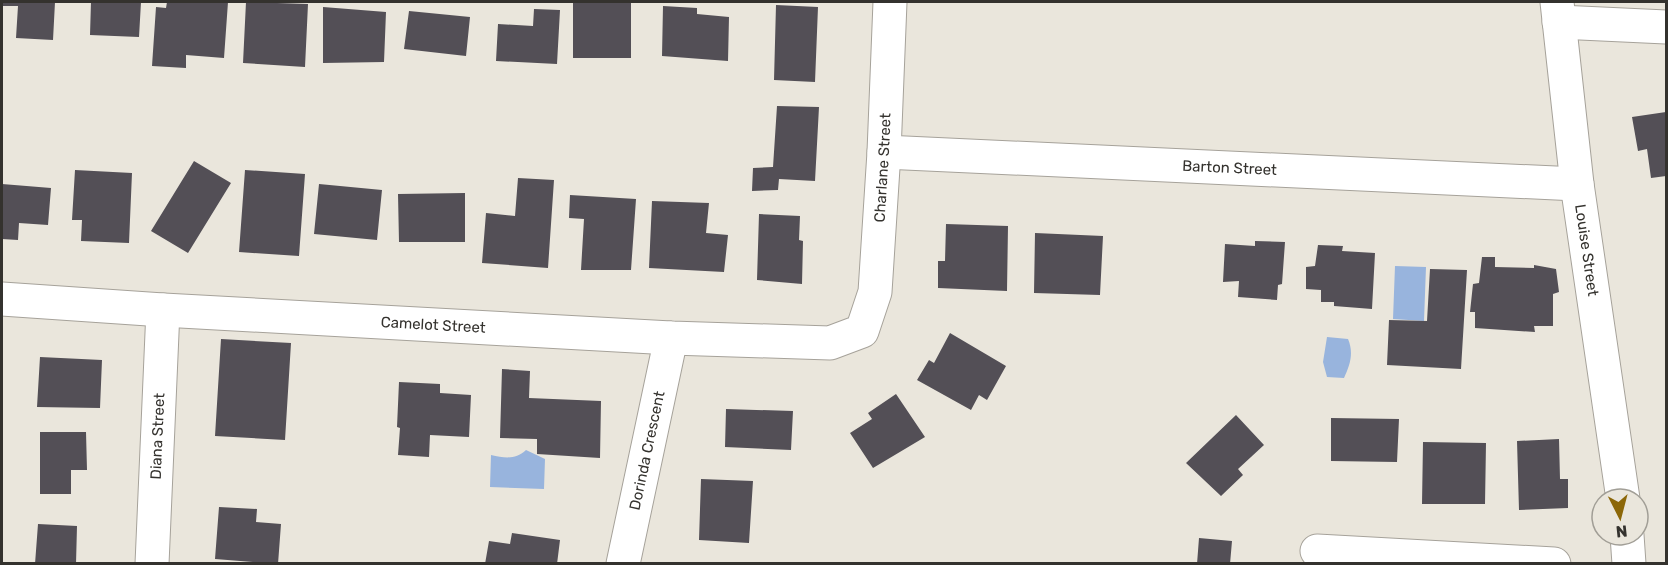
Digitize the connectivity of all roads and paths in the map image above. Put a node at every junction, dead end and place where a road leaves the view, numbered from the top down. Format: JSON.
{"nodes":[{"id":1,"x":890,"y":2,"type":"edge"},
{"id":2,"x":1558,"y":11,"type":"edge"},
{"id":3,"x":1666,"y":27,"type":"edge"},
{"id":4,"x":884,"y":152,"type":"junction"},
{"id":5,"x":1577,"y":184,"type":"junction"},
{"id":6,"x":2,"y":299,"type":"edge"},
{"id":7,"x":162,"y":310,"type":"junction"},
{"id":8,"x":862,"y":331,"type":"joint"},
{"id":9,"x":671,"y":338,"type":"junction"},
{"id":10,"x":1621,"y":487,"type":"edge"},
{"id":11,"x":1628,"y":547,"type":"edge"},
{"id":12,"x":1317,"y":551,"type":"dead end"},
{"id":13,"x":152,"y":564,"type":"edge"},
{"id":14,"x":623,"y":564,"type":"edge"},
{"id":15,"x":1554,"y":564,"type":"edge"},
{"id":16,"x":1629,"y":564,"type":"edge"}],
"edges":[{"from":1,"to":4,"type":"street","name":"Charlane Street"},
{"from":2,"to":3,"type":"street"},
{"from":2,"to":5,"type":"street","name":"Louise Street"},
{"from":4,"to":5,"type":"street","name":"Barton Street"},
{"from":4,"to":8,"type":"street","name":"Charlane Street"},
{"from":5,"to":10,"type":"street","name":"Louise Street"},
{"from":6,"to":7,"type":"street","name":"Camelot Street"},
{"from":7,"to":9,"type":"street","name":"Camelot Street"},
{"from":7,"to":13,"type":"street","name":"Diana Street"},
{"from":8,"to":9,"type":"street","name":"Camelot Street"},
{"from":9,"to":14,"type":"street","name":"Dorinda Crescent"},
{"from":11,"to":16,"type":"street"},
{"from":12,"to":15,"type":"street"}]}
